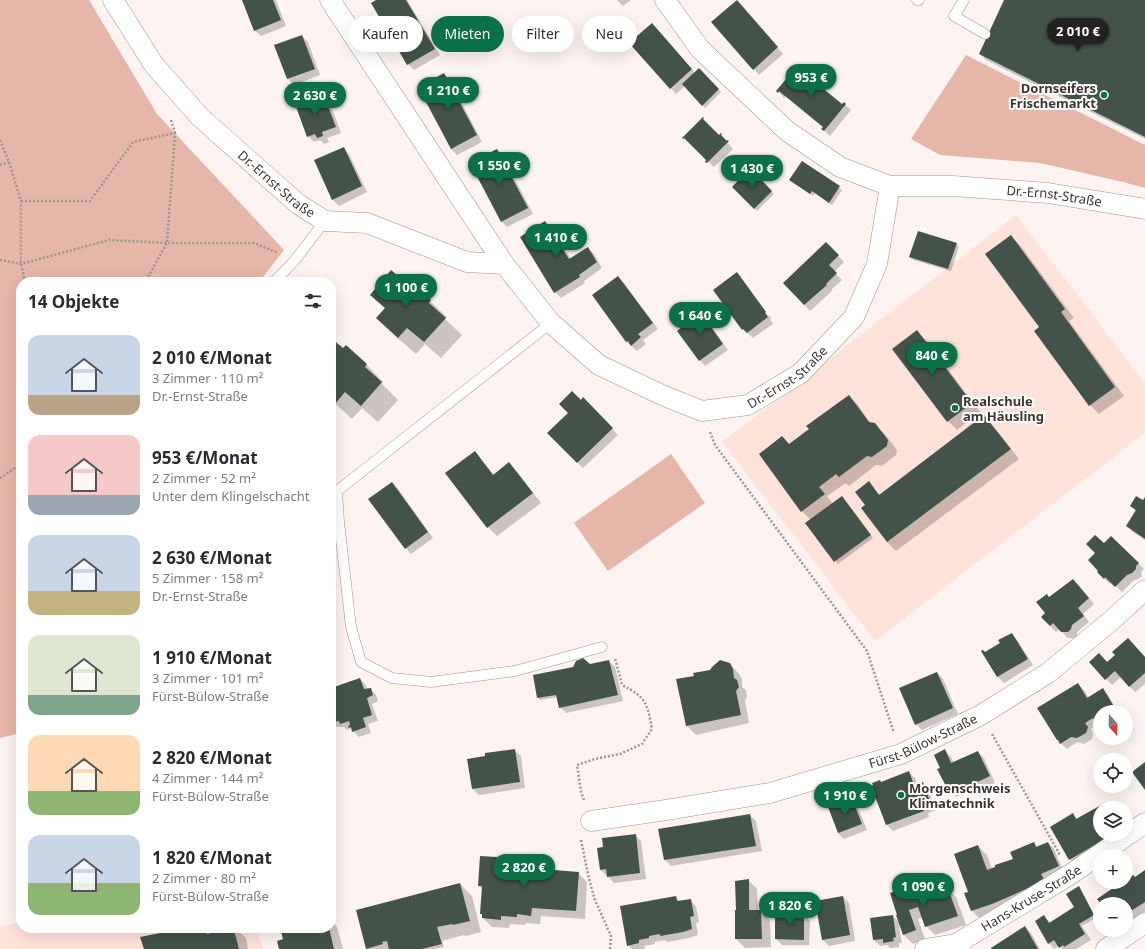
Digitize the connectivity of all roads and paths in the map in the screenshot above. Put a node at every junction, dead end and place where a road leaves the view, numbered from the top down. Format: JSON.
{"nodes":[{"id":1,"x":113,"y":0,"type":"edge"},
{"id":2,"x":330,"y":0,"type":"edge"},
{"id":3,"x":665,"y":0,"type":"edge"},
{"id":4,"x":964,"y":0,"type":"edge"},
{"id":5,"x":985,"y":34,"type":"dead end"},
{"id":6,"x":0,"y":140,"type":"edge"},
{"id":7,"x":9,"y":162,"type":"junction"},
{"id":8,"x":0,"y":165,"type":"edge"},
{"id":9,"x":890,"y":186,"type":"junction"},
{"id":10,"x":21,"y":201,"type":"junction"},
{"id":11,"x":1145,"y":209,"type":"edge"},
{"id":12,"x":325,"y":221,"type":"junction"},
{"id":13,"x":167,"y":243,"type":"junction"},
{"id":14,"x":0,"y":260,"type":"edge"},
{"id":15,"x":295,"y":260,"type":"junction"},
{"id":16,"x":21,"y":264,"type":"junction"},
{"id":17,"x":504,"y":264,"type":"junction"},
{"id":18,"x":24,"y":277,"type":"edge"},
{"id":19,"x":148,"y":277,"type":"edge"},
{"id":20,"x":279,"y":277,"type":"edge"},
{"id":21,"x":551,"y":323,"type":"junction"},
{"id":22,"x":702,"y":411,"type":"junction"},
{"id":23,"x":16,"y":467,"type":"edge"},
{"id":24,"x":0,"y":478,"type":"edge"},
{"id":25,"x":1145,"y":590,"type":"edge"},
{"id":26,"x":602,"y":647,"type":"joint"},
{"id":27,"x":894,"y":731,"type":"dead end"},
{"id":28,"x":994,"y":737,"type":"dead end"},
{"id":29,"x":1145,"y":823,"type":"edge"},
{"id":30,"x":586,"y":828,"type":"junction"},
{"id":31,"x":1059,"y":852,"type":"dead end"},
{"id":32,"x":1145,"y":923,"type":"edge"},
{"id":33,"x":958,"y":946,"type":"edge"},
{"id":34,"x":610,"y":949,"type":"edge"},
{"id":35,"x":926,"y":949,"type":"edge"},
{"id":36,"x":1106,"y":949,"type":"edge"}],
"edges":[{"from":1,"to":12,"type":"street","name":"Dr.-Ernst-Straße"},
{"from":2,"to":17,"type":"street","name":"Dr.-Ernst-Straße"},
{"from":3,"to":9,"type":"street","name":"Dr.-Ernst-Straße"},
{"from":4,"to":5,"type":"lane"},
{"from":6,"to":7,"type":"path"},
{"from":7,"to":8,"type":"path"},
{"from":7,"to":10,"type":"path"},
{"from":9,"to":11,"type":"street","name":"Dr.-Ernst-Straße"},
{"from":9,"to":22,"type":"street","name":"Dr.-Ernst-Straße"},
{"from":10,"to":13,"type":"path"},
{"from":10,"to":16,"type":"path"},
{"from":12,"to":15,"type":"lane"},
{"from":12,"to":17,"type":"street","name":"Dr.-Ernst-Straße"},
{"from":13,"to":15,"type":"path"},
{"from":13,"to":16,"type":"path"},
{"from":13,"to":19,"type":"path"},
{"from":14,"to":16,"type":"path"},
{"from":15,"to":20,"type":"lane"},
{"from":16,"to":18,"type":"path"},
{"from":17,"to":21,"type":"street","name":"Dr.-Ernst-Straße"},
{"from":21,"to":22,"type":"street","name":"Dr.-Ernst-Straße"},
{"from":21,"to":26,"type":"lane"},
{"from":22,"to":27,"type":"path"},
{"from":23,"to":24,"type":"path"},
{"from":25,"to":30,"type":"street","name":"Fürst-Bülow-Straße"},
{"from":26,"to":30,"type":"path"},
{"from":28,"to":31,"type":"path"},
{"from":29,"to":33,"type":"street","name":"Hans-Kruse-Straße"},
{"from":30,"to":34,"type":"path"},
{"from":32,"to":36,"type":"street"},
{"from":33,"to":35,"type":"street","name":"Hans-Kruse-Straße"}]}
